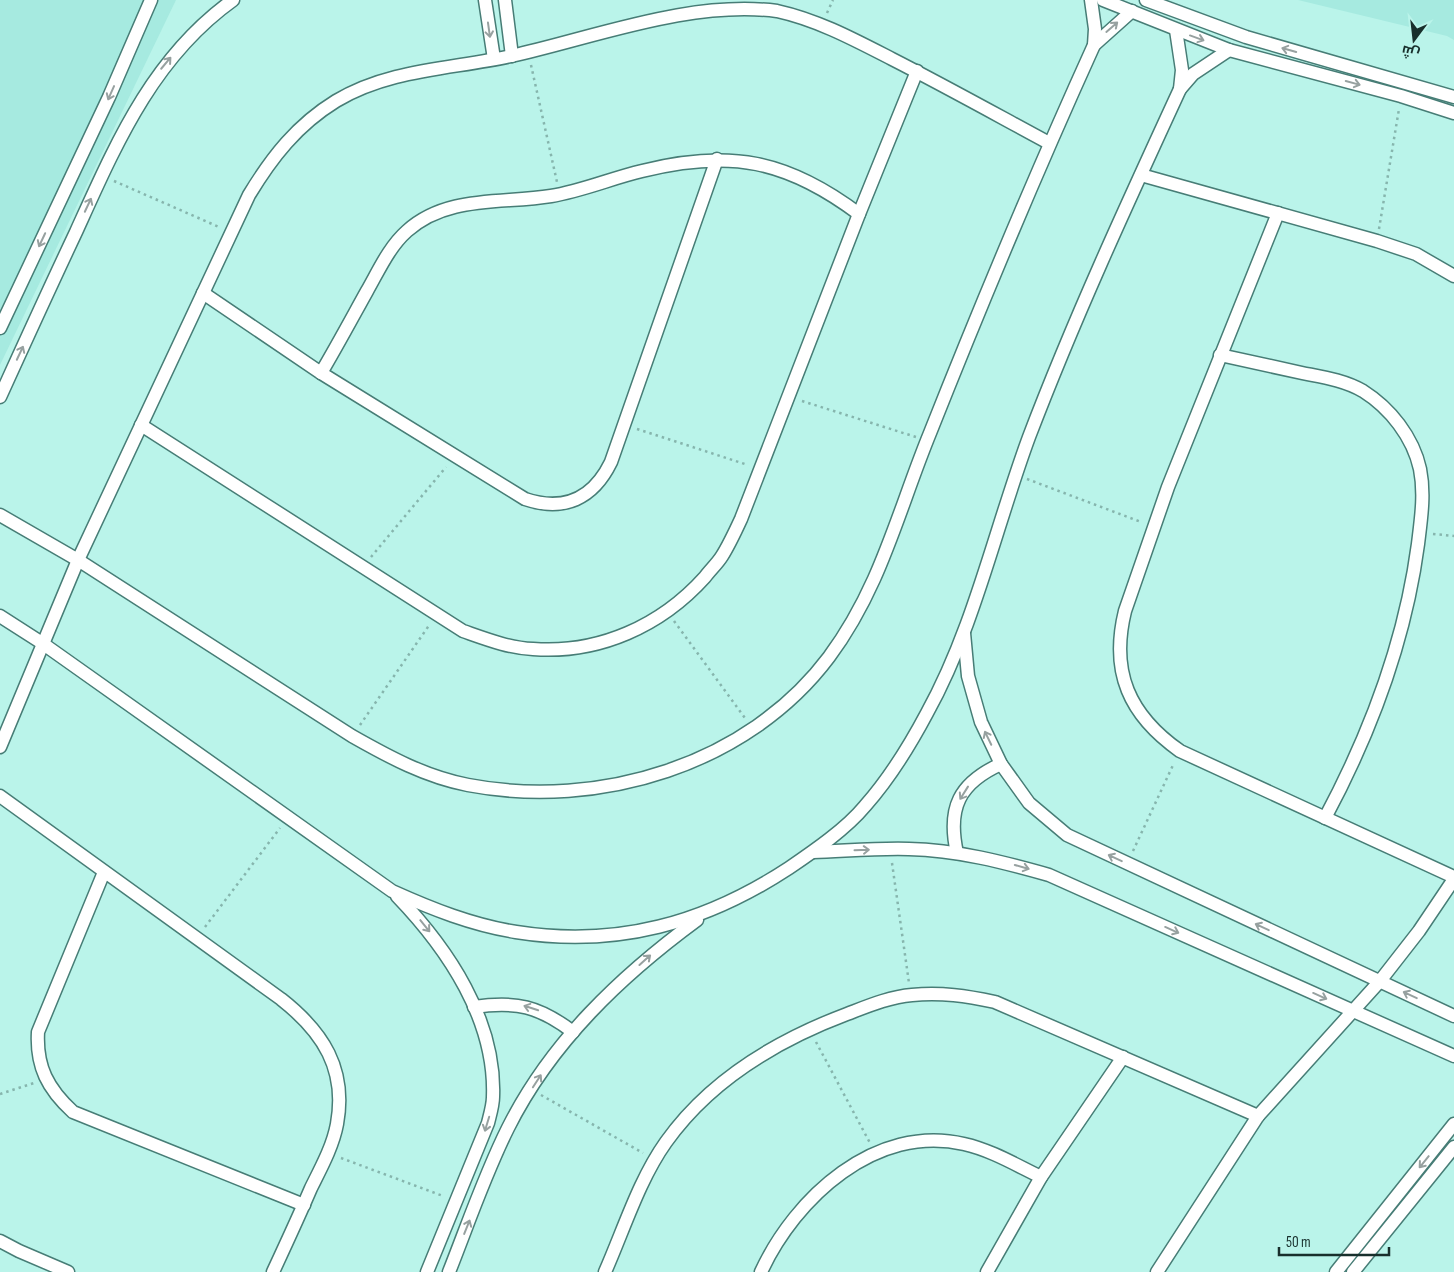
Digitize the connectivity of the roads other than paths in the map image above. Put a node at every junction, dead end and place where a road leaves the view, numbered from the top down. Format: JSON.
{"nodes":[{"id":1,"x":151,"y":0,"type":"edge"},
{"id":2,"x":485,"y":0,"type":"edge"},
{"id":3,"x":505,"y":0,"type":"edge"},
{"id":4,"x":1091,"y":0,"type":"edge"},
{"id":5,"x":1103,"y":0,"type":"edge"},
{"id":6,"x":1146,"y":0,"type":"edge"},
{"id":7,"x":231,"y":1,"type":"edge"},
{"id":8,"x":1132,"y":12,"type":"junction"},
{"id":9,"x":1176,"y":30,"type":"junction"},
{"id":10,"x":1094,"y":45,"type":"junction"},
{"id":11,"x":1229,"y":50,"type":"junction"},
{"id":12,"x":512,"y":56,"type":"junction"},
{"id":13,"x":494,"y":59,"type":"junction"},
{"id":14,"x":917,"y":71,"type":"junction"},
{"id":15,"x":1180,"y":88,"type":"junction"},
{"id":16,"x":1454,"y":97,"type":"edge"},
{"id":17,"x":1454,"y":113,"type":"edge"},
{"id":18,"x":1049,"y":143,"type":"junction"},
{"id":19,"x":717,"y":159,"type":"junction"},
{"id":20,"x":1141,"y":174,"type":"junction"},
{"id":21,"x":1278,"y":213,"type":"junction"},
{"id":22,"x":859,"y":214,"type":"junction"},
{"id":23,"x":1454,"y":276,"type":"edge"},
{"id":24,"x":203,"y":293,"type":"junction"},
{"id":25,"x":0,"y":328,"type":"edge"},
{"id":26,"x":1220,"y":355,"type":"junction"},
{"id":27,"x":321,"y":373,"type":"junction"},
{"id":28,"x":0,"y":397,"type":"edge"},
{"id":29,"x":141,"y":425,"type":"junction"},
{"id":30,"x":0,"y":514,"type":"edge"},
{"id":31,"x":78,"y":560,"type":"junction"},
{"id":32,"x":0,"y":616,"type":"edge"},
{"id":33,"x":964,"y":629,"type":"junction"},
{"id":34,"x":42,"y":643,"type":"junction"},
{"id":35,"x":0,"y":747,"type":"edge"},
{"id":36,"x":1001,"y":764,"type":"junction"},
{"id":37,"x":0,"y":796,"type":"edge"},
{"id":38,"x":1324,"y":818,"type":"junction"},
{"id":39,"x":813,"y":852,"type":"junction"},
{"id":40,"x":957,"y":853,"type":"junction"},
{"id":41,"x":104,"y":872,"type":"junction"},
{"id":42,"x":1454,"y":878,"type":"edge"},
{"id":43,"x":392,"y":891,"type":"junction"},
{"id":44,"x":708,"y":912,"type":"junction"},
{"id":45,"x":1380,"y":982,"type":"junction"},
{"id":46,"x":474,"y":1007,"type":"junction"},
{"id":47,"x":1355,"y":1011,"type":"junction"},
{"id":48,"x":1454,"y":1016,"type":"edge"},
{"id":49,"x":573,"y":1032,"type":"junction"},
{"id":50,"x":1454,"y":1056,"type":"edge"},
{"id":51,"x":1123,"y":1057,"type":"junction"},
{"id":52,"x":1258,"y":1116,"type":"junction"},
{"id":53,"x":1454,"y":1124,"type":"edge"},
{"id":54,"x":1454,"y":1147,"type":"edge"},
{"id":55,"x":1041,"y":1177,"type":"junction"},
{"id":56,"x":304,"y":1205,"type":"junction"},
{"id":57,"x":0,"y":1240,"type":"edge"},
{"id":58,"x":68,"y":1272,"type":"edge"},
{"id":59,"x":273,"y":1272,"type":"edge"},
{"id":60,"x":426,"y":1272,"type":"edge"},
{"id":61,"x":449,"y":1272,"type":"edge"},
{"id":62,"x":605,"y":1272,"type":"edge"},
{"id":63,"x":762,"y":1272,"type":"edge"},
{"id":64,"x":987,"y":1272,"type":"edge"},
{"id":65,"x":1157,"y":1272,"type":"edge"},
{"id":66,"x":1336,"y":1272,"type":"edge"},
{"id":67,"x":1353,"y":1272,"type":"edge"}],
"edges":[{"from":1,"to":25,"type":"street","one_way":true},
{"from":2,"to":13,"type":"street","one_way":true},
{"from":3,"to":12,"type":"street"},
{"from":4,"to":10,"type":"street"},
{"from":5,"to":8,"type":"street"},
{"from":16,"to":6,"type":"street","one_way":true},
{"from":28,"to":7,"type":"street","one_way":true},
{"from":8,"to":9,"type":"street"},
{"from":10,"to":8,"type":"street","one_way":true},
{"from":9,"to":11,"type":"street","one_way":true},
{"from":9,"to":15,"type":"street"},
{"from":10,"to":18,"type":"street"},
{"from":11,"to":15,"type":"street"},
{"from":11,"to":17,"type":"street","one_way":true},
{"from":12,"to":13,"type":"street"},
{"from":12,"to":14,"type":"street"},
{"from":13,"to":24,"type":"street"},
{"from":14,"to":18,"type":"street"},
{"from":14,"to":22,"type":"street"},
{"from":15,"to":20,"type":"street"},
{"from":18,"to":31,"type":"street"},
{"from":19,"to":22,"type":"street"},
{"from":19,"to":27,"type":"street"},
{"from":19,"to":27,"type":"street"},
{"from":20,"to":21,"type":"street"},
{"from":20,"to":33,"type":"street"},
{"from":21,"to":23,"type":"street"},
{"from":21,"to":26,"type":"street"},
{"from":22,"to":29,"type":"street"},
{"from":24,"to":27,"type":"street"},
{"from":24,"to":29,"type":"street"},
{"from":26,"to":38,"type":"street"},
{"from":26,"to":38,"type":"street"},
{"from":29,"to":31,"type":"street"},
{"from":30,"to":31,"type":"street"},
{"from":31,"to":34,"type":"street"},
{"from":32,"to":34,"type":"street"},
{"from":36,"to":33,"type":"street","one_way":true},
{"from":33,"to":39,"type":"street"},
{"from":34,"to":35,"type":"street"},
{"from":34,"to":43,"type":"street"},
{"from":36,"to":40,"type":"street","one_way":true},
{"from":45,"to":36,"type":"street","one_way":true},
{"from":37,"to":41,"type":"street"},
{"from":38,"to":42,"type":"street"},
{"from":39,"to":40,"type":"street","one_way":true},
{"from":39,"to":44,"type":"street"},
{"from":40,"to":47,"type":"street","one_way":true},
{"from":41,"to":56,"type":"street"},
{"from":41,"to":56,"type":"street"},
{"from":42,"to":45,"type":"street"},
{"from":43,"to":44,"type":"street"},
{"from":43,"to":46,"type":"street","one_way":true},
{"from":49,"to":44,"type":"street","one_way":true},
{"from":45,"to":47,"type":"street"},
{"from":48,"to":45,"type":"street","one_way":true},
{"from":49,"to":46,"type":"street","one_way":true},
{"from":46,"to":60,"type":"street","one_way":true},
{"from":47,"to":50,"type":"street"},
{"from":47,"to":52,"type":"street"},
{"from":61,"to":49,"type":"street","one_way":true},
{"from":51,"to":52,"type":"street"},
{"from":51,"to":55,"type":"street"},
{"from":51,"to":62,"type":"street"},
{"from":52,"to":65,"type":"street"},
{"from":53,"to":66,"type":"street","one_way":true},
{"from":54,"to":67,"type":"street"},
{"from":55,"to":63,"type":"street"},
{"from":55,"to":64,"type":"street"},
{"from":56,"to":59,"type":"street"},
{"from":57,"to":58,"type":"street"}]}
